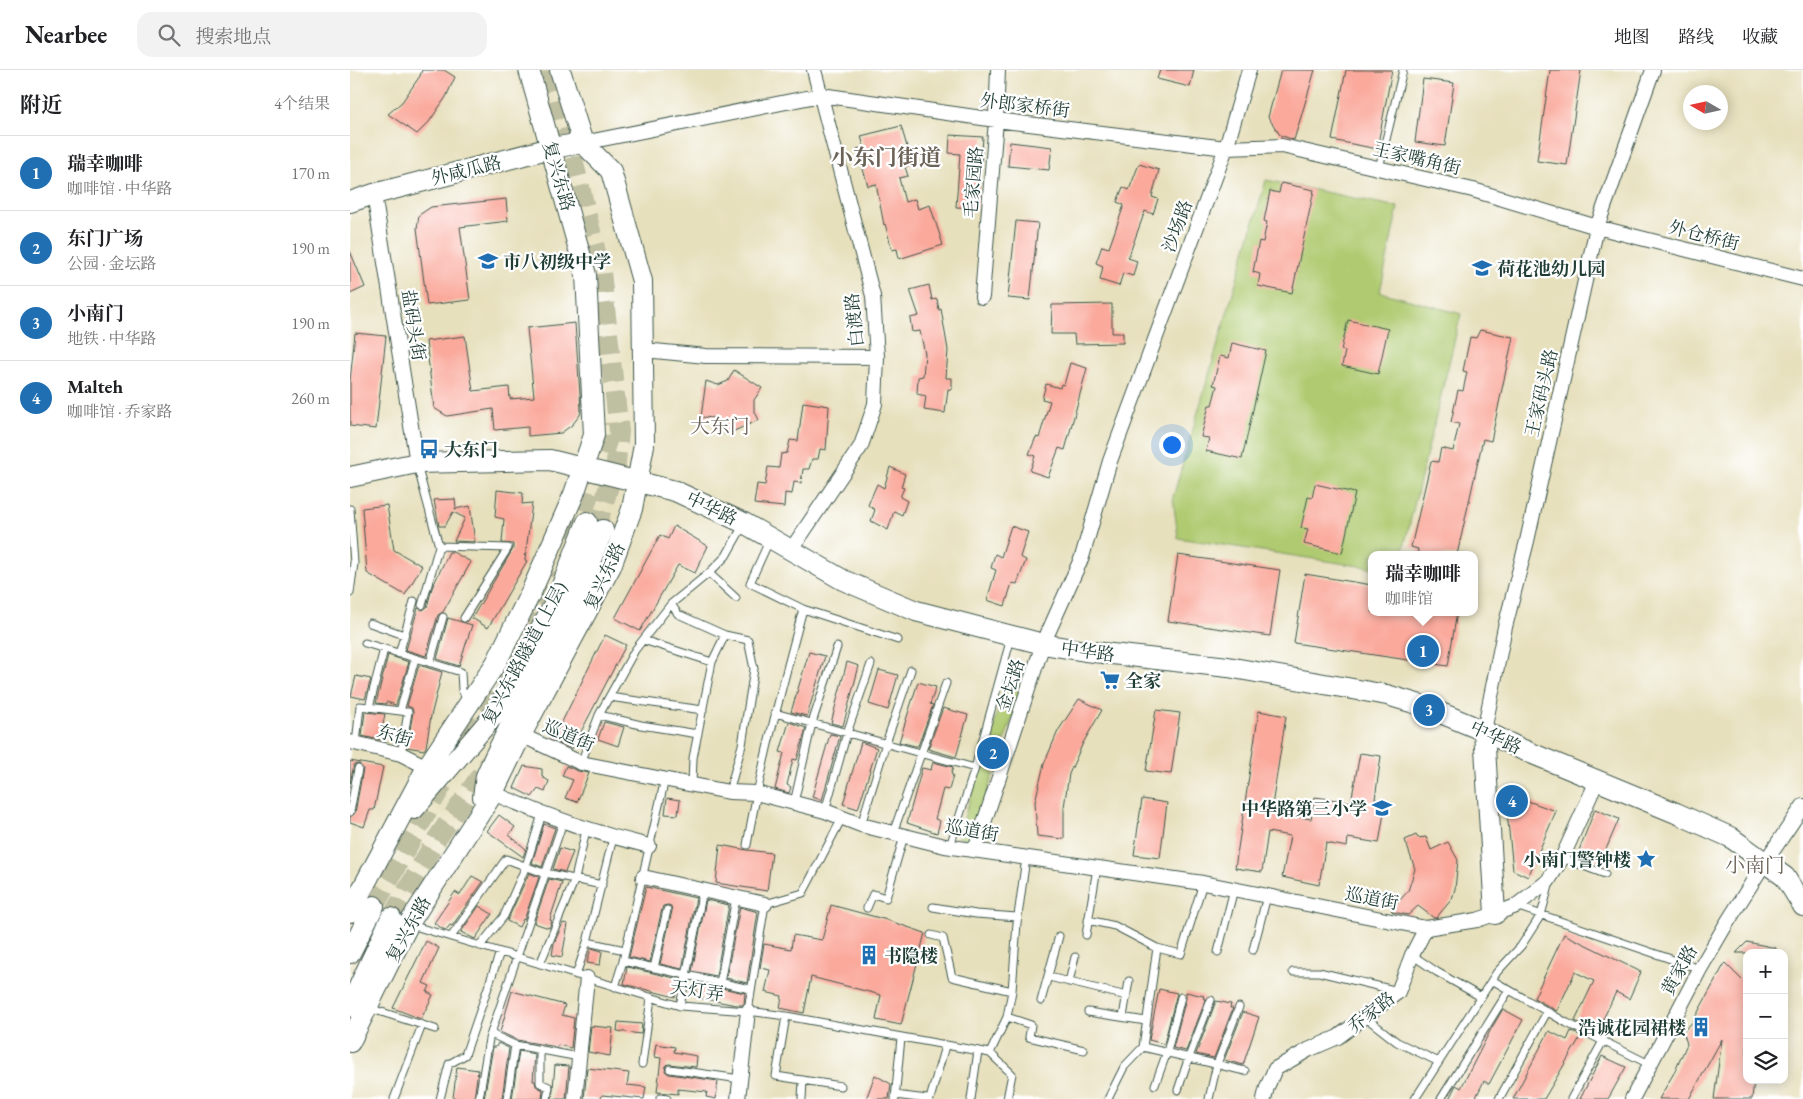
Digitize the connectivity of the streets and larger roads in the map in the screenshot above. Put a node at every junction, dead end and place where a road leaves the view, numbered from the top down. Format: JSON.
{"nodes":[{"id":1,"x":529,"y":70,"type":"edge"},
{"id":2,"x":560,"y":70,"type":"edge"},
{"id":3,"x":814,"y":70,"type":"edge"},
{"id":4,"x":998,"y":70,"type":"edge"},
{"id":5,"x":1249,"y":70,"type":"edge"},
{"id":6,"x":1653,"y":70,"type":"edge"},
{"id":7,"x":821,"y":96,"type":"junction"},
{"id":8,"x":996,"y":120,"type":"junction"},
{"id":9,"x":583,"y":143,"type":"junction"},
{"id":10,"x":551,"y":148,"type":"junction"},
{"id":11,"x":1226,"y":148,"type":"junction"},
{"id":12,"x":374,"y":194,"type":"junction"},
{"id":13,"x":350,"y":202,"type":"edge"},
{"id":14,"x":1596,"y":227,"type":"junction"},
{"id":15,"x":1803,"y":279,"type":"edge"},
{"id":16,"x":982,"y":297,"type":"dead end"},
{"id":17,"x":644,"y":350,"type":"junction"},
{"id":18,"x":877,"y":358,"type":"junction"},
{"id":19,"x":417,"y":463,"type":"junction"},
{"id":20,"x":583,"y":468,"type":"junction"},
{"id":21,"x":350,"y":477,"type":"edge"},
{"id":22,"x":637,"y":481,"type":"junction"},
{"id":23,"x":791,"y":550,"type":"junction"},
{"id":24,"x":1043,"y":644,"type":"junction"},
{"id":25,"x":1484,"y":731,"type":"junction"},
{"id":26,"x":521,"y":735,"type":"junction"},
{"id":27,"x":353,"y":743,"type":"edge"},
{"id":28,"x":427,"y":767,"type":"junction"},
{"id":29,"x":1597,"y":781,"type":"junction"},
{"id":30,"x":487,"y":801,"type":"junction"},
{"id":31,"x":1803,"y":806,"type":"edge"},
{"id":32,"x":387,"y":842,"type":"junction"},
{"id":33,"x":649,"y":846,"type":"road end"},
{"id":34,"x":975,"y":850,"type":"junction"},
{"id":35,"x":1765,"y":862,"type":"junction"},
{"id":36,"x":643,"y":877,"type":"road end"},
{"id":37,"x":765,"y":904,"type":"road end"},
{"id":38,"x":374,"y":906,"type":"tunnel mouth"},
{"id":39,"x":1803,"y":906,"type":"edge"},
{"id":40,"x":350,"y":912,"type":"edge"},
{"id":41,"x":1495,"y":914,"type":"junction"},
{"id":42,"x":1426,"y":928,"type":"junction"},
{"id":43,"x":350,"y":953,"type":"edge"},
{"id":44,"x":582,"y":977,"type":"road end"},
{"id":45,"x":358,"y":1007,"type":"edge"},
{"id":46,"x":748,"y":1011,"type":"road end"},
{"id":47,"x":350,"y":1042,"type":"edge"},
{"id":48,"x":575,"y":1099,"type":"edge"},
{"id":49,"x":738,"y":1099,"type":"edge"},
{"id":50,"x":1264,"y":1099,"type":"edge"},
{"id":51,"x":1632,"y":1099,"type":"edge"}],
"edges":[{"from":1,"to":10,"type":"main road","name":"复兴东路"},
{"from":2,"to":9,"type":"main road","name":"复兴东路"},
{"from":3,"to":7,"type":"street","name":"白渡路"},
{"from":4,"to":8,"type":"street","name":"毛家园路"},
{"from":5,"to":11,"type":"street","name":"沙场路"},
{"from":6,"to":14,"type":"street","name":"王家码头路"},
{"from":7,"to":8,"type":"street","name":"外郎家桥街"},
{"from":7,"to":9,"type":"street","name":"外郎家桥街"},
{"from":7,"to":18,"type":"street","name":"白渡路"},
{"from":8,"to":11,"type":"street","name":"外郎家桥街"},
{"from":8,"to":16,"type":"street","name":"毛家园路"},
{"from":9,"to":10,"type":"main road","name":"外咸瓜路"},
{"from":9,"to":17,"type":"main road","name":"复兴东路"},
{"from":10,"to":12,"type":"main road","name":"外咸瓜路"},
{"from":10,"to":20,"type":"main road","name":"复兴东路"},
{"from":11,"to":14,"type":"street","name":"王家嘴角街"},
{"from":11,"to":24,"type":"street","name":"沙场路"},
{"from":12,"to":13,"type":"main road","name":"外咸瓜路"},
{"from":12,"to":19,"type":"street","name":"盐码头街"},
{"from":14,"to":15,"type":"street","name":"外仓桥街"},
{"from":14,"to":25,"type":"street","name":"王家码头路"},
{"from":17,"to":18,"type":"street"},
{"from":17,"to":22,"type":"main road","name":"复兴东路"},
{"from":18,"to":23,"type":"street","name":"白渡路"},
{"from":19,"to":20,"type":"main road","name":"中华路"},
{"from":19,"to":21,"type":"main road","name":"中华路"},
{"from":20,"to":22,"type":"main road","name":"中华路"},
{"from":20,"to":28,"type":"main road","name":"复兴东路"},
{"from":22,"to":23,"type":"main road","name":"中华路"},
{"from":22,"to":26,"type":"main road","name":"复兴东路"},
{"from":23,"to":24,"type":"main road","name":"中华路"},
{"from":24,"to":25,"type":"main road","name":"中华路"},
{"from":24,"to":34,"type":"street","name":"金坛路"},
{"from":25,"to":29,"type":"main road","name":"中华路"},
{"from":25,"to":41,"type":"main road"},
{"from":26,"to":30,"type":"main road","name":"复兴东路"},
{"from":26,"to":34,"type":"street","name":"巡道街"},
{"from":27,"to":28,"type":"street","name":"东街"},
{"from":28,"to":32,"type":"main road","name":"复兴东路"},
{"from":29,"to":35,"type":"main road","name":"中华路"},
{"from":29,"to":41,"type":"street"},
{"from":30,"to":32,"type":"main road","name":"复兴东路隧道 (上层)"},
{"from":30,"to":33,"type":"street"},
{"from":30,"to":45,"type":"main road","name":"复兴东路"},
{"from":31,"to":35,"type":"street","name":"黄家路"},
{"from":32,"to":40,"type":"main road","name":"复兴东路"},
{"from":34,"to":42,"type":"street","name":"巡道街"},
{"from":35,"to":39,"type":"main road","name":"中华路"},
{"from":35,"to":51,"type":"street","name":"黄家路"},
{"from":36,"to":37,"type":"street"},
{"from":38,"to":43,"type":"main road"},
{"from":41,"to":42,"type":"street"},
{"from":42,"to":50,"type":"street","name":"乔家路"},
{"from":44,"to":48,"type":"street"},
{"from":45,"to":47,"type":"main road"},
{"from":46,"to":49,"type":"street"}]}
